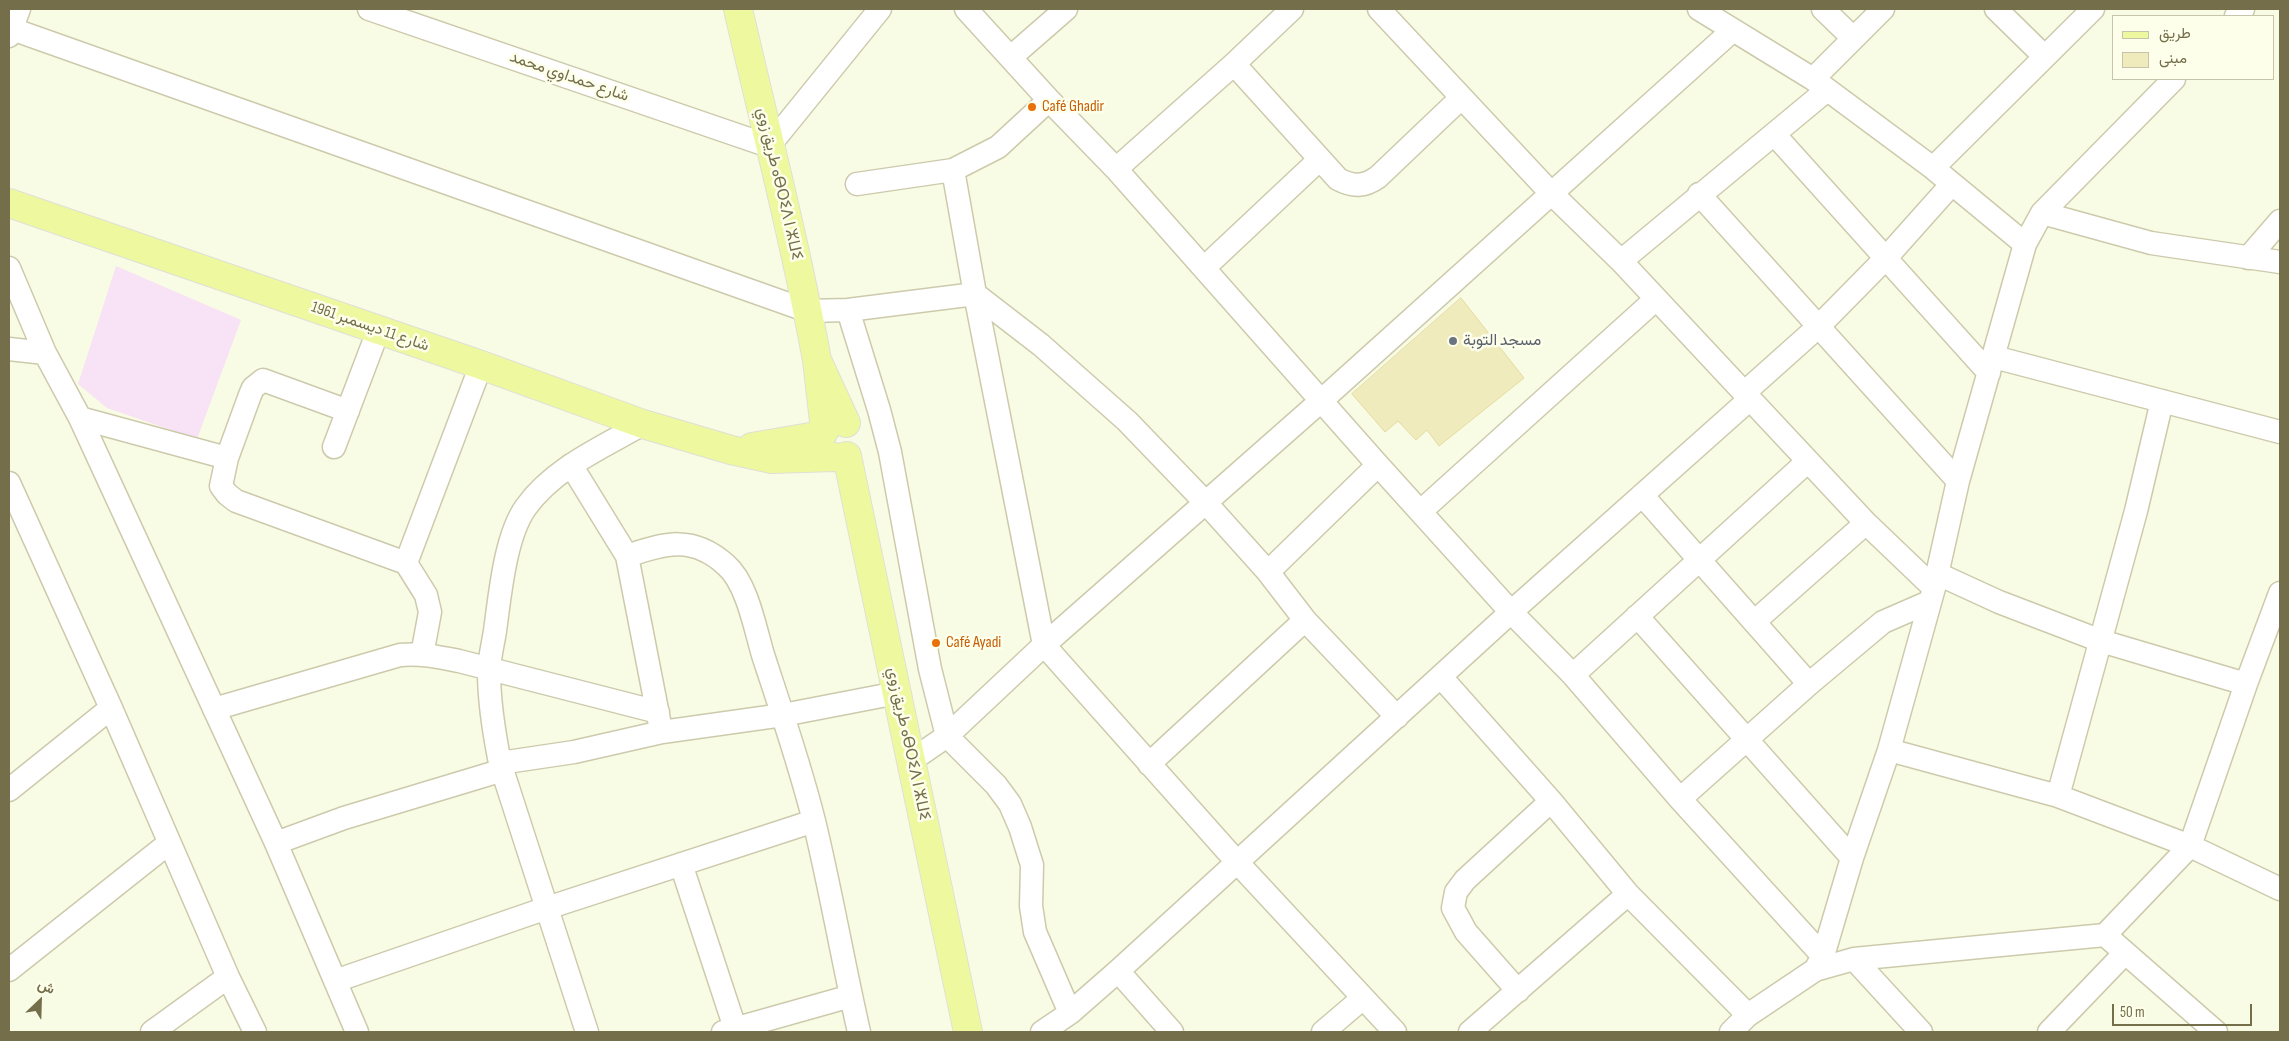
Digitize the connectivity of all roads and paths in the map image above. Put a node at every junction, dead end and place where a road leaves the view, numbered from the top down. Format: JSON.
{"nodes":[{"id":1,"x":369,"y":9,"type":"edge"},
{"id":2,"x":738,"y":9,"type":"edge"},
{"id":3,"x":880,"y":9,"type":"edge"},
{"id":4,"x":966,"y":9,"type":"edge"},
{"id":5,"x":1066,"y":9,"type":"edge"},
{"id":6,"x":1292,"y":9,"type":"edge"},
{"id":7,"x":1379,"y":9,"type":"edge"},
{"id":8,"x":1699,"y":9,"type":"edge"},
{"id":9,"x":1823,"y":9,"type":"edge"},
{"id":10,"x":1883,"y":9,"type":"edge"},
{"id":11,"x":1996,"y":9,"type":"edge"},
{"id":12,"x":2092,"y":9,"type":"edge"},
{"id":13,"x":12,"y":26,"type":"edge"},
{"id":14,"x":1732,"y":31,"type":"junction"},
{"id":15,"x":1853,"y":38,"type":"junction"},
{"id":16,"x":2044,"y":56,"type":"junction"},
{"id":17,"x":1011,"y":57,"type":"junction"},
{"id":18,"x":1234,"y":64,"type":"junction"},
{"id":19,"x":2173,"y":80,"type":"edge"},
{"id":20,"x":1820,"y":85,"type":"junction"},
{"id":21,"x":1461,"y":98,"type":"junction"},
{"id":22,"x":1049,"y":100,"type":"junction"},
{"id":23,"x":1774,"y":134,"type":"junction"},
{"id":24,"x":769,"y":146,"type":"junction"},
{"id":25,"x":1320,"y":159,"type":"junction"},
{"id":26,"x":1932,"y":168,"type":"junction"},
{"id":27,"x":1116,"y":169,"type":"junction"},
{"id":28,"x":953,"y":170,"type":"junction"},
{"id":29,"x":857,"y":184,"type":"dead end"},
{"id":30,"x":1951,"y":184,"type":"junction"},
{"id":31,"x":1550,"y":192,"type":"junction"},
{"id":32,"x":1699,"y":194,"type":"junction"},
{"id":33,"x":9,"y":203,"type":"edge"},
{"id":34,"x":2042,"y":213,"type":"junction"},
{"id":35,"x":2280,"y":221,"type":"edge"},
{"id":36,"x":2025,"y":244,"type":"junction"},
{"id":37,"x":2248,"y":258,"type":"junction"},
{"id":38,"x":1885,"y":259,"type":"junction"},
{"id":39,"x":1621,"y":261,"type":"junction"},
{"id":40,"x":2280,"y":262,"type":"edge"},
{"id":41,"x":9,"y":268,"type":"edge"},
{"id":42,"x":1204,"y":268,"type":"junction"},
{"id":43,"x":975,"y":294,"type":"junction"},
{"id":44,"x":1656,"y":298,"type":"junction"},
{"id":45,"x":848,"y":310,"type":"junction"},
{"id":46,"x":808,"y":311,"type":"junction"},
{"id":47,"x":1819,"y":326,"type":"junction"},
{"id":48,"x":378,"y":331,"type":"junction"},
{"id":49,"x":9,"y":348,"type":"edge"},
{"id":50,"x":45,"y":353,"type":"junction"},
{"id":51,"x":481,"y":365,"type":"junction"},
{"id":52,"x":1992,"y":365,"type":"junction"},
{"id":53,"x":1747,"y":396,"type":"junction"},
{"id":54,"x":1322,"y":400,"type":"junction"},
{"id":55,"x":2162,"y":401,"type":"junction"},
{"id":56,"x":348,"y":411,"type":"junction"},
{"id":57,"x":80,"y":418,"type":"junction"},
{"id":58,"x":643,"y":424,"type":"junction"},
{"id":59,"x":2280,"y":432,"type":"edge"},
{"id":60,"x":835,"y":440,"type":"junction"},
{"id":61,"x":334,"y":447,"type":"dead end"},
{"id":62,"x":227,"y":458,"type":"junction"},
{"id":63,"x":1808,"y":461,"type":"junction"},
{"id":64,"x":571,"y":465,"type":"junction"},
{"id":65,"x":1378,"y":465,"type":"junction"},
{"id":66,"x":1958,"y":481,"type":"junction"},
{"id":67,"x":9,"y":483,"type":"edge"},
{"id":68,"x":1642,"y":496,"type":"junction"},
{"id":69,"x":1206,"y":503,"type":"junction"},
{"id":70,"x":1421,"y":511,"type":"junction"},
{"id":71,"x":1866,"y":523,"type":"junction"},
{"id":72,"x":628,"y":556,"type":"junction"},
{"id":73,"x":1700,"y":559,"type":"junction"},
{"id":74,"x":406,"y":563,"type":"junction"},
{"id":75,"x":1268,"y":572,"type":"junction"},
{"id":76,"x":1934,"y":588,"type":"junction"},
{"id":77,"x":2279,"y":602,"type":"edge"},
{"id":78,"x":1511,"y":612,"type":"junction"},
{"id":79,"x":1638,"y":616,"type":"junction"},
{"id":80,"x":1305,"y":620,"type":"junction"},
{"id":81,"x":1754,"y":622,"type":"junction"},
{"id":82,"x":2101,"y":642,"type":"junction"},
{"id":83,"x":1044,"y":645,"type":"junction"},
{"id":84,"x":422,"y":655,"type":"junction"},
{"id":85,"x":489,"y":670,"type":"junction"},
{"id":86,"x":1573,"y":675,"type":"junction"},
{"id":87,"x":1441,"y":677,"type":"junction"},
{"id":88,"x":1809,"y":684,"type":"junction"},
{"id":89,"x":2246,"y":684,"type":"junction"},
{"id":90,"x":897,"y":693,"type":"junction"},
{"id":91,"x":111,"y":708,"type":"junction"},
{"id":92,"x":214,"y":710,"type":"junction"},
{"id":93,"x":783,"y":715,"type":"junction"},
{"id":94,"x":1397,"y":718,"type":"junction"},
{"id":95,"x":660,"y":722,"type":"junction"},
{"id":96,"x":947,"y":736,"type":"junction"},
{"id":97,"x":1747,"y":739,"type":"junction"},
{"id":98,"x":1889,"y":750,"type":"junction"},
{"id":99,"x":912,"y":760,"type":"junction"},
{"id":100,"x":1149,"y":764,"type":"junction"},
{"id":101,"x":501,"y":766,"type":"junction"},
{"id":102,"x":9,"y":790,"type":"edge"},
{"id":103,"x":2058,"y":796,"type":"junction"},
{"id":104,"x":1680,"y":799,"type":"junction"},
{"id":105,"x":1551,"y":801,"type":"junction"},
{"id":106,"x":814,"y":821,"type":"junction"},
{"id":107,"x":169,"y":842,"type":"junction"},
{"id":108,"x":276,"y":843,"type":"junction"},
{"id":109,"x":2190,"y":846,"type":"junction"},
{"id":110,"x":1852,"y":858,"type":"junction"},
{"id":111,"x":1237,"y":862,"type":"junction"},
{"id":112,"x":681,"y":864,"type":"junction"},
{"id":113,"x":2280,"y":889,"type":"edge"},
{"id":114,"x":1628,"y":894,"type":"junction"},
{"id":115,"x":547,"y":908,"type":"junction"},
{"id":116,"x":2106,"y":935,"type":"junction"},
{"id":117,"x":2124,"y":954,"type":"junction"},
{"id":118,"x":1854,"y":959,"type":"junction"},
{"id":119,"x":1819,"y":963,"type":"junction"},
{"id":120,"x":9,"y":970,"type":"edge"},
{"id":121,"x":1118,"y":972,"type":"junction"},
{"id":122,"x":228,"y":976,"type":"junction"},
{"id":123,"x":335,"y":981,"type":"junction"},
{"id":124,"x":1518,"y":990,"type":"junction"},
{"id":125,"x":850,"y":996,"type":"junction"},
{"id":126,"x":1363,"y":998,"type":"junction"},
{"id":127,"x":1070,"y":1013,"type":"junction"},
{"id":128,"x":1748,"y":1015,"type":"junction"},
{"id":129,"x":729,"y":1030,"type":"edge"},
{"id":130,"x":152,"y":1032,"type":"edge"},
{"id":131,"x":255,"y":1032,"type":"edge"},
{"id":132,"x":357,"y":1032,"type":"edge"},
{"id":133,"x":587,"y":1032,"type":"edge"},
{"id":134,"x":859,"y":1032,"type":"edge"},
{"id":135,"x":968,"y":1032,"type":"edge"},
{"id":136,"x":1042,"y":1032,"type":"edge"},
{"id":137,"x":1172,"y":1032,"type":"edge"},
{"id":138,"x":1324,"y":1032,"type":"edge"},
{"id":139,"x":1395,"y":1032,"type":"edge"},
{"id":140,"x":1470,"y":1032,"type":"edge"},
{"id":141,"x":1731,"y":1032,"type":"edge"},
{"id":142,"x":1921,"y":1032,"type":"edge"},
{"id":143,"x":2049,"y":1032,"type":"edge"},
{"id":144,"x":2216,"y":1032,"type":"edge"}],
"edges":[{"from":1,"to":24,"type":"street","name":"شارع حمداوي محمد"},
{"from":2,"to":24,"type":"main road","name":"طريق زوي ⴰⴱⵔⵉⴷ ⵏ ⵣⵡⵉ"},
{"from":3,"to":24,"type":"street"},
{"from":4,"to":17,"type":"street"},
{"from":5,"to":17,"type":"street"},
{"from":6,"to":18,"type":"street"},
{"from":7,"to":21,"type":"street"},
{"from":8,"to":14,"type":"street"},
{"from":9,"to":15,"type":"street"},
{"from":10,"to":15,"type":"street"},
{"from":11,"to":16,"type":"street"},
{"from":12,"to":16,"type":"street"},
{"from":13,"to":46,"type":"street"},
{"from":14,"to":20,"type":"street"},
{"from":14,"to":31,"type":"street"},
{"from":15,"to":20,"type":"street"},
{"from":16,"to":26,"type":"street"},
{"from":17,"to":22,"type":"street"},
{"from":18,"to":25,"type":"street"},
{"from":18,"to":27,"type":"street"},
{"from":19,"to":34,"type":"street"},
{"from":20,"to":23,"type":"street"},
{"from":20,"to":26,"type":"street"},
{"from":21,"to":25,"type":"street"},
{"from":21,"to":31,"type":"street"},
{"from":22,"to":27,"type":"street"},
{"from":22,"to":28,"type":"street"},
{"from":23,"to":32,"type":"street"},
{"from":23,"to":38,"type":"street"},
{"from":24,"to":46,"type":"main road","name":"طريق زوي ⴰⴱⵔⵉⴷ ⵏ ⵣⵡⵉ"},
{"from":25,"to":42,"type":"street"},
{"from":26,"to":30,"type":"street"},
{"from":27,"to":42,"type":"street"},
{"from":28,"to":29,"type":"street"},
{"from":28,"to":43,"type":"street"},
{"from":30,"to":36,"type":"street"},
{"from":30,"to":38,"type":"street"},
{"from":31,"to":39,"type":"street"},
{"from":31,"to":54,"type":"street"},
{"from":32,"to":39,"type":"street"},
{"from":32,"to":47,"type":"street"},
{"from":33,"to":48,"type":"main road","name":"شارع 11 ديسمبر 1961"},
{"from":34,"to":36,"type":"street"},
{"from":34,"to":37,"type":"street"},
{"from":35,"to":37,"type":"street"},
{"from":36,"to":52,"type":"street"},
{"from":37,"to":40,"type":"street"},
{"from":38,"to":47,"type":"street"},
{"from":38,"to":52,"type":"street"},
{"from":39,"to":44,"type":"street"},
{"from":41,"to":50,"type":"street"},
{"from":42,"to":54,"type":"street"},
{"from":43,"to":45,"type":"street"},
{"from":43,"to":69,"type":"street"},
{"from":43,"to":83,"type":"street"},
{"from":44,"to":53,"type":"street"},
{"from":44,"to":70,"type":"street"},
{"from":45,"to":46,"type":"street"},
{"from":45,"to":96,"type":"street"},
{"from":46,"to":60,"type":"main road","name":"طريق زوي ⴰⴱⵔⵉⴷ ⵏ ⵣⵡⵉ"},
{"from":47,"to":53,"type":"street"},
{"from":47,"to":66,"type":"street"},
{"from":48,"to":51,"type":"main road","name":"شارع 11 ديسمبر 1961"},
{"from":48,"to":56,"type":"street"},
{"from":49,"to":50,"type":"street"},
{"from":50,"to":57,"type":"street"},
{"from":51,"to":58,"type":"main road","name":"شارع 11 ديسمبر 1961"},
{"from":51,"to":74,"type":"street"},
{"from":52,"to":55,"type":"street"},
{"from":52,"to":66,"type":"street"},
{"from":53,"to":63,"type":"street"},
{"from":53,"to":68,"type":"street"},
{"from":54,"to":65,"type":"street"},
{"from":54,"to":69,"type":"street"},
{"from":55,"to":59,"type":"street"},
{"from":55,"to":82,"type":"street"},
{"from":56,"to":61,"type":"street"},
{"from":56,"to":62,"type":"street"},
{"from":57,"to":62,"type":"street"},
{"from":57,"to":92,"type":"street"},
{"from":58,"to":60,"type":"main road","name":"شارع 11 ديسمبر 1961"},
{"from":58,"to":64,"type":"street"},
{"from":60,"to":90,"type":"main road","name":"طريق زوي ⴰⴱⵔⵉⴷ ⵏ ⵣⵡⵉ"},
{"from":62,"to":74,"type":"street"},
{"from":63,"to":71,"type":"street"},
{"from":63,"to":73,"type":"street"},
{"from":64,"to":72,"type":"street"},
{"from":64,"to":85,"type":"street"},
{"from":65,"to":70,"type":"street"},
{"from":65,"to":75,"type":"street"},
{"from":66,"to":76,"type":"street"},
{"from":67,"to":91,"type":"street"},
{"from":68,"to":73,"type":"street"},
{"from":68,"to":78,"type":"street"},
{"from":69,"to":75,"type":"street"},
{"from":69,"to":83,"type":"street"},
{"from":70,"to":78,"type":"street"},
{"from":71,"to":76,"type":"street"},
{"from":71,"to":81,"type":"street"},
{"from":72,"to":93,"type":"street"},
{"from":72,"to":95,"type":"street"},
{"from":73,"to":79,"type":"street"},
{"from":73,"to":81,"type":"street"},
{"from":74,"to":84,"type":"street"},
{"from":75,"to":80,"type":"street"},
{"from":76,"to":82,"type":"street"},
{"from":76,"to":88,"type":"street"},
{"from":76,"to":98,"type":"street"},
{"from":77,"to":89,"type":"street"},
{"from":78,"to":86,"type":"street"},
{"from":78,"to":87,"type":"street"},
{"from":79,"to":86,"type":"street"},
{"from":79,"to":97,"type":"street"},
{"from":80,"to":94,"type":"street"},
{"from":80,"to":100,"type":"street"},
{"from":81,"to":88,"type":"street"},
{"from":82,"to":89,"type":"street"},
{"from":82,"to":103,"type":"street"},
{"from":83,"to":96,"type":"street"},
{"from":83,"to":100,"type":"street"},
{"from":84,"to":85,"type":"street"},
{"from":84,"to":92,"type":"street"},
{"from":85,"to":95,"type":"street"},
{"from":85,"to":101,"type":"street"},
{"from":86,"to":104,"type":"street"},
{"from":87,"to":94,"type":"street"},
{"from":87,"to":105,"type":"street"},
{"from":88,"to":97,"type":"street"},
{"from":89,"to":109,"type":"street"},
{"from":90,"to":93,"type":"street"},
{"from":90,"to":99,"type":"main road","name":"طريق زوي ⴰⴱⵔⵉⴷ ⵏ ⵣⵡⵉ"},
{"from":91,"to":102,"type":"street"},
{"from":91,"to":107,"type":"street"},
{"from":92,"to":108,"type":"street"},
{"from":93,"to":95,"type":"street"},
{"from":93,"to":106,"type":"street"},
{"from":94,"to":111,"type":"street"},
{"from":95,"to":101,"type":"street"},
{"from":96,"to":99,"type":"street"},
{"from":96,"to":127,"type":"street"},
{"from":97,"to":104,"type":"street"},
{"from":97,"to":110,"type":"street"},
{"from":98,"to":103,"type":"street"},
{"from":98,"to":110,"type":"street"},
{"from":99,"to":135,"type":"main road","name":"طريق زوي ⴰⴱⵔⵉⴷ ⵏ ⵣⵡⵉ"},
{"from":100,"to":111,"type":"street"},
{"from":101,"to":108,"type":"street"},
{"from":101,"to":115,"type":"street"},
{"from":103,"to":109,"type":"street"},
{"from":104,"to":119,"type":"street"},
{"from":105,"to":114,"type":"street"},
{"from":105,"to":124,"type":"street"},
{"from":106,"to":112,"type":"street"},
{"from":106,"to":125,"type":"street"},
{"from":107,"to":120,"type":"street"},
{"from":107,"to":122,"type":"street"},
{"from":108,"to":123,"type":"street"},
{"from":109,"to":113,"type":"street"},
{"from":109,"to":116,"type":"street"},
{"from":110,"to":119,"type":"street"},
{"from":111,"to":121,"type":"street"},
{"from":111,"to":126,"type":"street"},
{"from":112,"to":115,"type":"street"},
{"from":112,"to":129,"type":"street"},
{"from":114,"to":124,"type":"street"},
{"from":114,"to":128,"type":"street"},
{"from":115,"to":123,"type":"street"},
{"from":115,"to":133,"type":"street"},
{"from":116,"to":117,"type":"street"},
{"from":116,"to":118,"type":"street"},
{"from":117,"to":143,"type":"street"},
{"from":117,"to":144,"type":"street"},
{"from":118,"to":119,"type":"street"},
{"from":118,"to":142,"type":"street"},
{"from":119,"to":128,"type":"street"},
{"from":121,"to":127,"type":"street"},
{"from":121,"to":137,"type":"street"},
{"from":122,"to":130,"type":"street"},
{"from":122,"to":131,"type":"street"},
{"from":123,"to":132,"type":"street"},
{"from":124,"to":140,"type":"street"},
{"from":125,"to":129,"type":"street"},
{"from":125,"to":134,"type":"street"},
{"from":126,"to":138,"type":"street"},
{"from":126,"to":139,"type":"street"},
{"from":127,"to":136,"type":"street"},
{"from":128,"to":141,"type":"street"}]}
